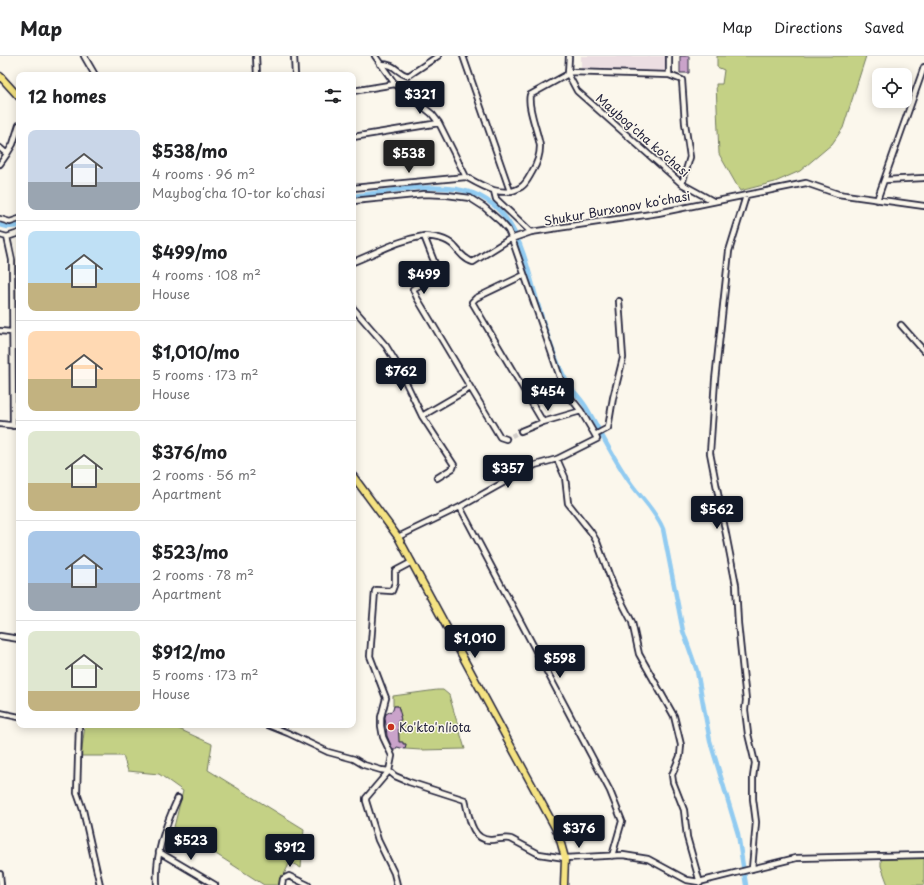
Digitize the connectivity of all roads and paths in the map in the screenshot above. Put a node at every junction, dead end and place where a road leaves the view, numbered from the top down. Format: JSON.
{"nodes":[{"id":1,"x":84,"y":56,"type":"edge"},
{"id":2,"x":256,"y":56,"type":"edge"},
{"id":3,"x":294,"y":56,"type":"edge"},
{"id":4,"x":375,"y":56,"type":"edge"},
{"id":5,"x":438,"y":56,"type":"edge"},
{"id":6,"x":462,"y":56,"type":"edge"},
{"id":7,"x":569,"y":56,"type":"edge"},
{"id":8,"x":669,"y":56,"type":"edge"},
{"id":9,"x":380,"y":64,"type":"junction"},
{"id":10,"x":924,"y":68,"type":"edge"},
{"id":11,"x":93,"y":72,"type":"edge"},
{"id":12,"x":257,"y":72,"type":"edge"},
{"id":13,"x":295,"y":72,"type":"edge"},
{"id":14,"x":568,"y":73,"type":"junction"},
{"id":15,"x":669,"y":75,"type":"junction"},
{"id":16,"x":0,"y":76,"type":"edge"},
{"id":17,"x":395,"y":84,"type":"junction"},
{"id":18,"x":356,"y":91,"type":"edge"},
{"id":19,"x":16,"y":94,"type":"edge"},
{"id":20,"x":439,"y":123,"type":"junction"},
{"id":21,"x":16,"y":134,"type":"edge"},
{"id":22,"x":356,"y":137,"type":"edge"},
{"id":23,"x":0,"y":148,"type":"edge"},
{"id":24,"x":7,"y":154,"type":"junction"},
{"id":25,"x":0,"y":164,"type":"edge"},
{"id":26,"x":466,"y":177,"type":"junction"},
{"id":27,"x":924,"y":178,"type":"edge"},
{"id":28,"x":885,"y":180,"type":"junction"},
{"id":29,"x":682,"y":184,"type":"junction"},
{"id":30,"x":356,"y":188,"type":"edge"},
{"id":31,"x":494,"y":191,"type":"junction"},
{"id":32,"x":510,"y":191,"type":"junction"},
{"id":33,"x":746,"y":196,"type":"junction"},
{"id":34,"x":877,"y":200,"type":"junction"},
{"id":35,"x":356,"y":201,"type":"edge"},
{"id":36,"x":715,"y":202,"type":"junction"},
{"id":37,"x":924,"y":206,"type":"edge"},
{"id":38,"x":0,"y":219,"type":"edge"},
{"id":39,"x":16,"y":221,"type":"edge"},
{"id":40,"x":530,"y":233,"type":"junction"},
{"id":41,"x":16,"y":234,"type":"edge"},
{"id":42,"x":0,"y":235,"type":"edge"},
{"id":43,"x":424,"y":236,"type":"junction"},
{"id":44,"x":6,"y":237,"type":"junction"},
{"id":45,"x":513,"y":238,"type":"junction"},
{"id":46,"x":356,"y":261,"type":"edge"},
{"id":47,"x":524,"y":275,"type":"junction"},
{"id":48,"x":619,"y":302,"type":"dead end"},
{"id":49,"x":356,"y":311,"type":"edge"},
{"id":50,"x":902,"y":325,"type":"dead end"},
{"id":51,"x":0,"y":332,"type":"edge"},
{"id":52,"x":11,"y":332,"type":"junction"},
{"id":53,"x":924,"y":351,"type":"edge"},
{"id":54,"x":470,"y":388,"type":"junction"},
{"id":55,"x":581,"y":411,"type":"junction"},
{"id":56,"x":422,"y":416,"type":"junction"},
{"id":57,"x":543,"y":422,"type":"junction"},
{"id":58,"x":0,"y":424,"type":"edge"},
{"id":59,"x":13,"y":426,"type":"joint"},
{"id":60,"x":521,"y":431,"type":"tunnel mouth"},
{"id":61,"x":596,"y":434,"type":"junction"},
{"id":62,"x":506,"y":438,"type":"dead end"},
{"id":63,"x":557,"y":459,"type":"junction"},
{"id":64,"x":437,"y":478,"type":"dead end"},
{"id":65,"x":356,"y":480,"type":"edge"},
{"id":66,"x":460,"y":507,"type":"junction"},
{"id":67,"x":398,"y":536,"type":"junction"},
{"id":68,"x":412,"y":562,"type":"junction"},
{"id":69,"x":0,"y":636,"type":"edge"},
{"id":70,"x":16,"y":639,"type":"edge"},
{"id":71,"x":0,"y":713,"type":"edge"},
{"id":72,"x":16,"y":716,"type":"edge"},
{"id":73,"x":79,"y":728,"type":"edge"},
{"id":74,"x":275,"y":728,"type":"edge"},
{"id":75,"x":389,"y":771,"type":"junction"},
{"id":76,"x":178,"y":798,"type":"dead end"},
{"id":77,"x":159,"y":852,"type":"junction"},
{"id":78,"x":924,"y":855,"type":"edge"},
{"id":79,"x":612,"y":856,"type":"junction"},
{"id":80,"x":565,"y":858,"type":"junction"},
{"id":81,"x":752,"y":869,"type":"junction"},
{"id":82,"x":0,"y":874,"type":"edge"},
{"id":83,"x":700,"y":884,"type":"edge"},
{"id":84,"x":1,"y":885,"type":"edge"},
{"id":85,"x":100,"y":885,"type":"edge"},
{"id":86,"x":157,"y":885,"type":"edge"},
{"id":87,"x":215,"y":885,"type":"edge"},
{"id":88,"x":282,"y":885,"type":"edge"},
{"id":89,"x":308,"y":885,"type":"edge"},
{"id":90,"x":397,"y":885,"type":"edge"},
{"id":91,"x":564,"y":885,"type":"edge"}],
"edges":[{"from":1,"to":11,"type":"street"},
{"from":2,"to":12,"type":"street"},
{"from":3,"to":13,"type":"street"},
{"from":4,"to":9,"type":"street"},
{"from":5,"to":9,"type":"street"},
{"from":6,"to":32,"type":"street"},
{"from":7,"to":14,"type":"street","name":"Maybog'cha ko'chasi"},
{"from":8,"to":15,"type":"street"},
{"from":9,"to":17,"type":"street"},
{"from":10,"to":28,"type":"street"},
{"from":14,"to":15,"type":"street","name":"Maybog'cha ko'chasi"},
{"from":14,"to":29,"type":"street","name":"Maybog'cha ko'chasi"},
{"from":14,"to":32,"type":"street"},
{"from":15,"to":29,"type":"street"},
{"from":16,"to":19,"type":"main road"},
{"from":17,"to":18,"type":"street"},
{"from":17,"to":20,"type":"street"},
{"from":20,"to":22,"type":"street"},
{"from":20,"to":26,"type":"street"},
{"from":21,"to":24,"type":"street"},
{"from":23,"to":24,"type":"street"},
{"from":24,"to":25,"type":"street"},
{"from":26,"to":30,"type":"street"},
{"from":26,"to":31,"type":"street"},
{"from":27,"to":28,"type":"street"},
{"from":28,"to":34,"type":"street"},
{"from":29,"to":36,"type":"street","name":"Maybog'cha ko'chasi"},
{"from":31,"to":32,"type":"street"},
{"from":31,"to":40,"type":"street","name":"Shukur Burxonov koʻchasi"},
{"from":33,"to":34,"type":"street","name":"Shukur Burxonov koʻchasi"},
{"from":33,"to":36,"type":"street","name":"Shukur Burxonov koʻchasi"},
{"from":33,"to":81,"type":"street"},
{"from":34,"to":37,"type":"street","name":"Shukur Burxonov koʻchasi"},
{"from":35,"to":45,"type":"street"},
{"from":36,"to":40,"type":"street","name":"Shukur Burxonov koʻchasi"},
{"from":38,"to":39,"type":"street"},
{"from":40,"to":45,"type":"street"},
{"from":41,"to":44,"type":"street"},
{"from":42,"to":44,"type":"street"},
{"from":43,"to":45,"type":"street"},
{"from":43,"to":46,"type":"street"},
{"from":43,"to":54,"type":"street"},
{"from":44,"to":52,"type":"street"},
{"from":45,"to":47,"type":"street"},
{"from":47,"to":55,"type":"street"},
{"from":47,"to":57,"type":"street"},
{"from":48,"to":61,"type":"street"},
{"from":49,"to":56,"type":"street"},
{"from":50,"to":53,"type":"street"},
{"from":51,"to":52,"type":"street"},
{"from":52,"to":59,"type":"street"},
{"from":54,"to":56,"type":"street"},
{"from":54,"to":62,"type":"street"},
{"from":55,"to":57,"type":"street"},
{"from":55,"to":61,"type":"street"},
{"from":56,"to":64,"type":"street"},
{"from":57,"to":60,"type":"street"},
{"from":58,"to":59,"type":"street"},
{"from":61,"to":63,"type":"street"},
{"from":63,"to":66,"type":"street"},
{"from":63,"to":83,"type":"street"},
{"from":65,"to":67,"type":"main road"},
{"from":66,"to":67,"type":"street"},
{"from":66,"to":79,"type":"street"},
{"from":67,"to":68,"type":"main road"},
{"from":68,"to":75,"type":"street"},
{"from":68,"to":80,"type":"main road"},
{"from":69,"to":70,"type":"street"},
{"from":71,"to":72,"type":"street"},
{"from":73,"to":85,"type":"street"},
{"from":74,"to":75,"type":"street"},
{"from":75,"to":80,"type":"street"},
{"from":75,"to":90,"type":"street"},
{"from":76,"to":77,"type":"street"},
{"from":77,"to":86,"type":"street"},
{"from":77,"to":87,"type":"street"},
{"from":78,"to":81,"type":"street"},
{"from":79,"to":80,"type":"street"},
{"from":79,"to":83,"type":"street"},
{"from":80,"to":91,"type":"main road"},
{"from":81,"to":83,"type":"street"},
{"from":82,"to":84,"type":"street"},
{"from":88,"to":89,"type":"street"}]}
